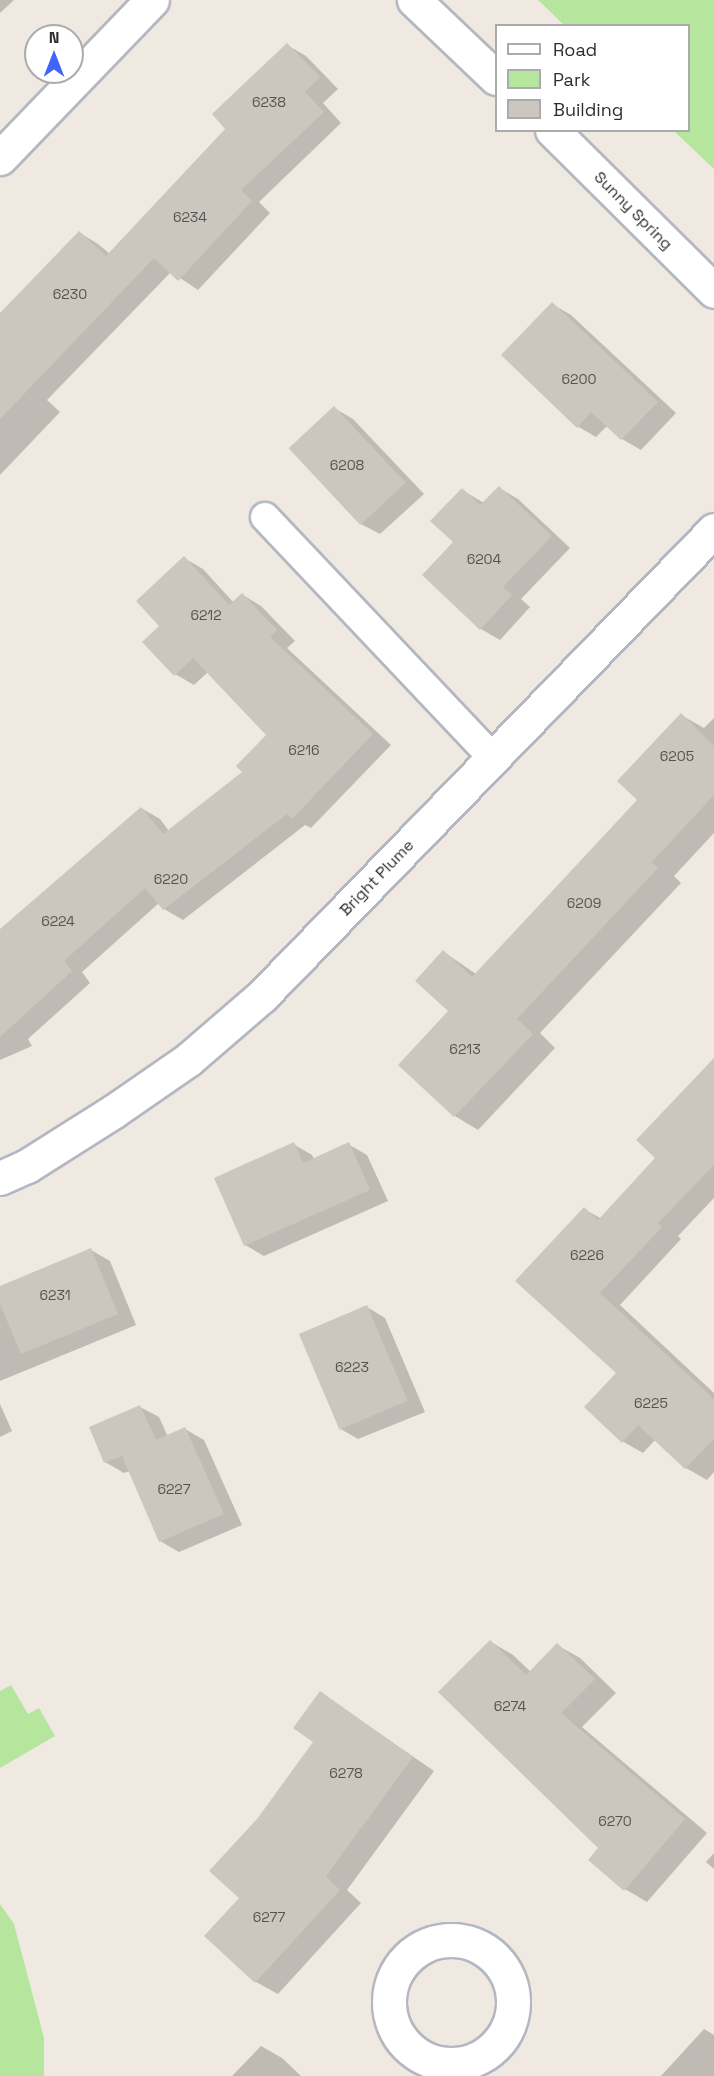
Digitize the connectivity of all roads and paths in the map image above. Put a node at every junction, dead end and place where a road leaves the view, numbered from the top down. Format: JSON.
{"nodes":[{"id":1,"x":152,"y":0,"type":"edge"},
{"id":2,"x":414,"y":0,"type":"edge"},
{"id":3,"x":495,"y":77,"type":"edge"},
{"id":4,"x":554,"y":132,"type":"edge"},
{"id":5,"x":0,"y":158,"type":"edge"},
{"id":6,"x":714,"y":291,"type":"edge"},
{"id":7,"x":265,"y":518,"type":"dead end"},
{"id":8,"x":714,"y":530,"type":"edge"},
{"id":9,"x":494,"y":758,"type":"junction"},
{"id":10,"x":0,"y":1178,"type":"edge"}],
"edges":[{"from":1,"to":5,"type":"street"},
{"from":2,"to":3,"type":"street"},
{"from":4,"to":6,"type":"street","name":"Sunny Spring"},
{"from":7,"to":9,"type":"lane"},
{"from":8,"to":9,"type":"street","name":"Bright Plume"},
{"from":9,"to":10,"type":"street","name":"Bright Plume"}]}
